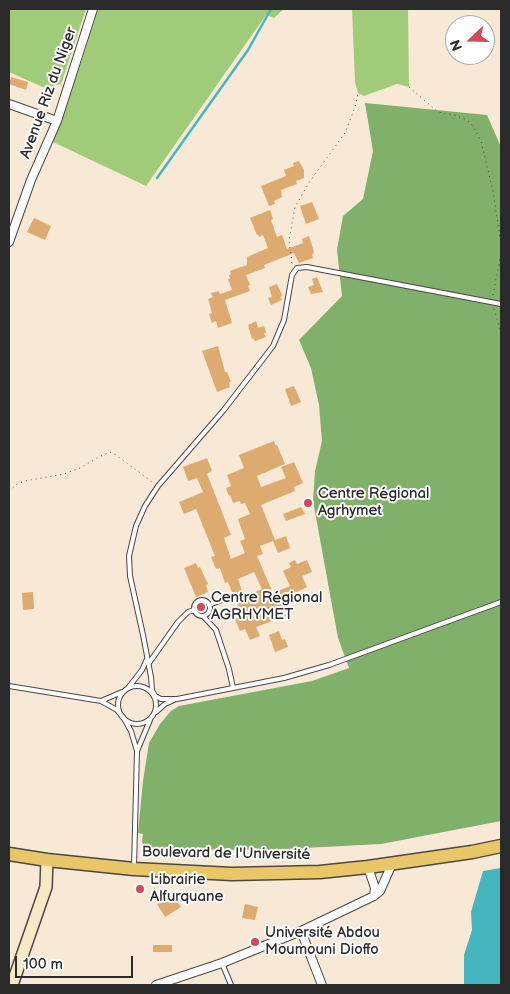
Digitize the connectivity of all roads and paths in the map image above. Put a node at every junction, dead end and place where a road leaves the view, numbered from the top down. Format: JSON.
{"nodes":[{"id":1,"x":93,"y":9,"type":"edge"},
{"id":2,"x":409,"y":87,"type":"dead end"},
{"id":3,"x":358,"y":93,"type":"dead end"},
{"id":4,"x":9,"y":104,"type":"edge"},
{"id":5,"x":57,"y":121,"type":"junction"},
{"id":6,"x":9,"y":242,"type":"edge"},
{"id":7,"x":501,"y":244,"type":"edge"},
{"id":8,"x":501,"y":254,"type":"edge"},
{"id":9,"x":294,"y":271,"type":"junction"},
{"id":10,"x":492,"y":303,"type":"junction"},
{"id":11,"x":501,"y":304,"type":"edge"},
{"id":12,"x":501,"y":332,"type":"edge"},
{"id":13,"x":158,"y":486,"type":"junction"},
{"id":14,"x":9,"y":491,"type":"edge"},
{"id":15,"x":232,"y":596,"type":"dead end"},
{"id":16,"x":501,"y":602,"type":"edge"},
{"id":17,"x":209,"y":605,"type":"junction"},
{"id":18,"x":194,"y":610,"type":"junction"},
{"id":19,"x":204,"y":616,"type":"junction"},
{"id":20,"x":148,"y":661,"type":"junction"},
{"id":21,"x":9,"y":686,"type":"edge"},
{"id":22,"x":233,"y":688,"type":"junction"},
{"id":23,"x":125,"y":690,"type":"junction"},
{"id":24,"x":153,"y":695,"type":"junction"},
{"id":25,"x":176,"y":699,"type":"junction"},
{"id":26,"x":101,"y":701,"type":"junction"},
{"id":27,"x":154,"y":715,"type":"junction"},
{"id":28,"x":123,"y":717,"type":"junction"},
{"id":29,"x":137,"y":751,"type":"junction"},
{"id":30,"x":501,"y":846,"type":"edge"},
{"id":31,"x":9,"y":854,"type":"edge"},
{"id":32,"x":47,"y":860,"type":"junction"},
{"id":33,"x":392,"y":864,"type":"junction"},
{"id":34,"x":368,"y":867,"type":"junction"},
{"id":35,"x":134,"y":869,"type":"junction"},
{"id":36,"x":374,"y":896,"type":"junction"},
{"id":37,"x":301,"y":931,"type":"junction"},
{"id":38,"x":222,"y":963,"type":"junction"},
{"id":39,"x":12,"y":985,"type":"edge"},
{"id":40,"x":156,"y":985,"type":"edge"},
{"id":41,"x":230,"y":985,"type":"edge"},
{"id":42,"x":322,"y":985,"type":"edge"}],
"edges":[{"from":1,"to":5,"type":"street","name":"Avenue Riz du Niger"},
{"from":2,"to":7,"type":"path"},
{"from":3,"to":9,"type":"path"},
{"from":4,"to":5,"type":"street"},
{"from":5,"to":6,"type":"street","name":"Avenue Riz du Niger"},
{"from":8,"to":10,"type":"path"},
{"from":9,"to":10,"type":"lane"},
{"from":9,"to":13,"type":"lane"},
{"from":10,"to":11,"type":"lane"},
{"from":10,"to":12,"type":"path"},
{"from":13,"to":14,"type":"path"},
{"from":13,"to":20,"type":"lane"},
{"from":15,"to":17,"type":"lane"},
{"from":16,"to":22,"type":"lane"},
{"from":17,"to":18,"type":"lane"},
{"from":17,"to":19,"type":"lane"},
{"from":18,"to":19,"type":"lane"},
{"from":18,"to":20,"type":"lane"},
{"from":19,"to":22,"type":"lane"},
{"from":20,"to":23,"type":"lane"},
{"from":20,"to":24,"type":"lane"},
{"from":21,"to":26,"type":"lane"},
{"from":22,"to":25,"type":"lane"},
{"from":23,"to":24,"type":"lane"},
{"from":23,"to":26,"type":"lane"},
{"from":23,"to":28,"type":"lane"},
{"from":24,"to":25,"type":"lane"},
{"from":24,"to":27,"type":"lane"},
{"from":25,"to":27,"type":"lane"},
{"from":26,"to":28,"type":"lane"},
{"from":27,"to":28,"type":"lane"},
{"from":27,"to":29,"type":"lane"},
{"from":28,"to":29,"type":"lane"},
{"from":29,"to":35,"type":"lane"},
{"from":30,"to":33,"type":"main road","name":"Boulevard de l'Université"},
{"from":31,"to":32,"type":"main road","name":"Boulevard de l'Université"},
{"from":32,"to":35,"type":"main road","name":"Boulevard de l'Université"},
{"from":32,"to":39,"type":"street"},
{"from":33,"to":34,"type":"main road","name":"Boulevard de l'Université"},
{"from":33,"to":36,"type":"street"},
{"from":34,"to":35,"type":"main road","name":"Boulevard de l'Université"},
{"from":34,"to":36,"type":"street"},
{"from":36,"to":37,"type":"street"},
{"from":37,"to":38,"type":"street"},
{"from":37,"to":42,"type":"street"},
{"from":38,"to":40,"type":"street"},
{"from":38,"to":41,"type":"lane"}]}
